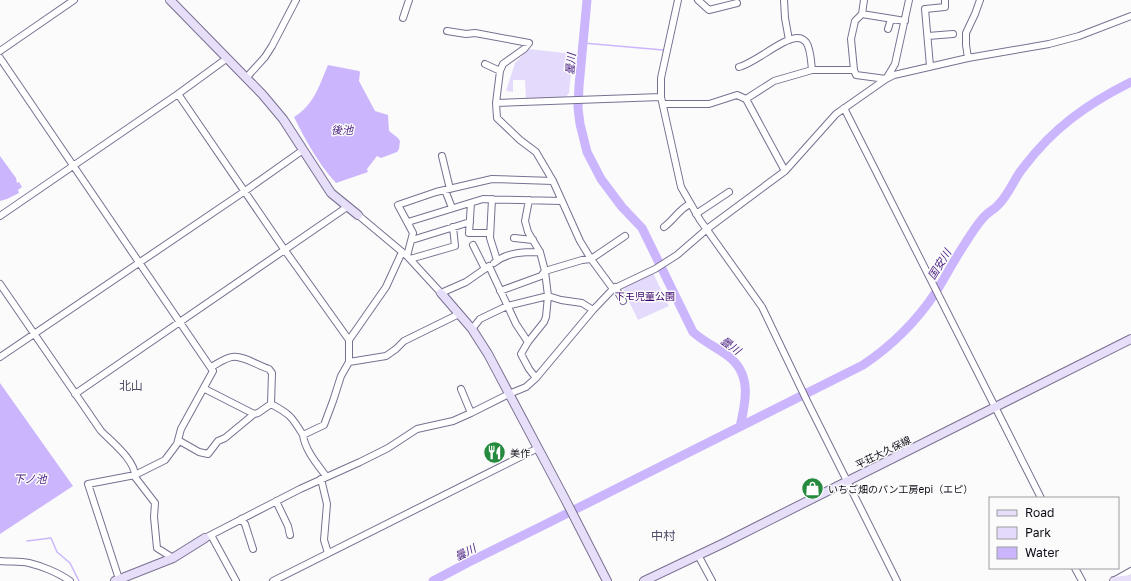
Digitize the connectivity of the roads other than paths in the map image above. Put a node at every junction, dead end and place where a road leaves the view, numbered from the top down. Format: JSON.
{"nodes":[{"id":1,"x":74,"y":0,"type":"edge"},
{"id":2,"x":170,"y":0,"type":"edge"},
{"id":3,"x":296,"y":0,"type":"edge"},
{"id":4,"x":409,"y":0,"type":"edge"},
{"id":5,"x":678,"y":0,"type":"edge"},
{"id":6,"x":698,"y":0,"type":"edge"},
{"id":7,"x":784,"y":0,"type":"edge"},
{"id":8,"x":864,"y":0,"type":"edge"},
{"id":9,"x":909,"y":0,"type":"edge"},
{"id":10,"x":945,"y":0,"type":"edge"},
{"id":11,"x":980,"y":0,"type":"edge"},
{"id":12,"x":725,"y":3,"type":"edge"},
{"id":13,"x":737,"y":3,"type":"dead end"},
{"id":14,"x":862,"y":14,"type":"junction"},
{"id":15,"x":1131,"y":16,"type":"edge"},
{"id":16,"x":403,"y":18,"type":"dead end"},
{"id":17,"x":890,"y":19,"type":"junction"},
{"id":18,"x":905,"y":21,"type":"junction"},
{"id":19,"x":888,"y":29,"type":"dead end"},
{"id":20,"x":447,"y":31,"type":"dead end"},
{"id":21,"x":928,"y":36,"type":"junction"},
{"id":22,"x":949,"y":37,"type":"dead end"},
{"id":23,"x":789,"y":40,"type":"junction"},
{"id":24,"x":0,"y":51,"type":"edge"},
{"id":25,"x":0,"y":58,"type":"edge"},
{"id":26,"x":968,"y":58,"type":"junction"},
{"id":27,"x":226,"y":59,"type":"junction"},
{"id":28,"x":485,"y":64,"type":"dead end"},
{"id":29,"x":930,"y":66,"type":"junction"},
{"id":30,"x":739,"y":67,"type":"dead end"},
{"id":31,"x":500,"y":70,"type":"junction"},
{"id":32,"x":812,"y":70,"type":"junction"},
{"id":33,"x":854,"y":70,"type":"junction"},
{"id":34,"x":246,"y":78,"type":"junction"},
{"id":35,"x":886,"y":79,"type":"junction"},
{"id":36,"x":178,"y":94,"type":"junction"},
{"id":37,"x":661,"y":98,"type":"junction"},
{"id":38,"x":746,"y":98,"type":"junction"},
{"id":39,"x":496,"y":103,"type":"junction"},
{"id":40,"x":663,"y":104,"type":"junction"},
{"id":41,"x":844,"y":108,"type":"junction"},
{"id":42,"x":303,"y":150,"type":"junction"},
{"id":43,"x":442,"y":156,"type":"dead end"},
{"id":44,"x":73,"y":164,"type":"junction"},
{"id":45,"x":785,"y":171,"type":"junction"},
{"id":46,"x":553,"y":181,"type":"junction"},
{"id":47,"x":448,"y":189,"type":"junction"},
{"id":48,"x":245,"y":191,"type":"junction"},
{"id":49,"x":729,"y":192,"type":"dead end"},
{"id":50,"x":492,"y":199,"type":"junction"},
{"id":51,"x":529,"y":200,"type":"junction"},
{"id":52,"x":562,"y":201,"type":"junction"},
{"id":53,"x":471,"y":203,"type":"junction"},
{"id":54,"x":690,"y":204,"type":"junction"},
{"id":55,"x":347,"y":207,"type":"junction"},
{"id":56,"x":452,"y":208,"type":"junction"},
{"id":57,"x":696,"y":214,"type":"junction"},
{"id":58,"x":358,"y":215,"type":"joint"},
{"id":59,"x":0,"y":216,"type":"edge"},
{"id":60,"x":408,"y":222,"type":"junction"},
{"id":61,"x":470,"y":222,"type":"junction"},
{"id":62,"x":454,"y":227,"type":"junction"},
{"id":63,"x":664,"y":227,"type":"dead end"},
{"id":64,"x":706,"y":229,"type":"junction"},
{"id":65,"x":490,"y":233,"type":"junction"},
{"id":66,"x":625,"y":236,"type":"dead end"},
{"id":67,"x":514,"y":238,"type":"dead end"},
{"id":68,"x":412,"y":240,"type":"junction"},
{"id":69,"x":532,"y":240,"type":"junction"},
{"id":70,"x":473,"y":245,"type":"dead end"},
{"id":71,"x":284,"y":249,"type":"junction"},
{"id":72,"x":540,"y":252,"type":"junction"},
{"id":73,"x":406,"y":256,"type":"junction"},
{"id":74,"x":591,"y":259,"type":"junction"},
{"id":75,"x":497,"y":260,"type":"junction"},
{"id":76,"x":140,"y":263,"type":"junction"},
{"id":77,"x":487,"y":268,"type":"junction"},
{"id":78,"x":545,"y":271,"type":"junction"},
{"id":79,"x":0,"y":284,"type":"edge"},
{"id":80,"x":614,"y":288,"type":"junction"},
{"id":81,"x":500,"y":291,"type":"junction"},
{"id":82,"x":441,"y":293,"type":"junction"},
{"id":83,"x":548,"y":296,"type":"junction"},
{"id":84,"x":623,"y":301,"type":"dead end"},
{"id":85,"x":507,"y":306,"type":"junction"},
{"id":86,"x":593,"y":310,"type":"junction"},
{"id":87,"x":458,"y":314,"type":"junction"},
{"id":88,"x":180,"y":321,"type":"junction"},
{"id":89,"x":472,"y":329,"type":"junction"},
{"id":90,"x":34,"y":334,"type":"junction"},
{"id":91,"x":1131,"y":339,"type":"edge"},
{"id":92,"x":349,"y":340,"type":"junction"},
{"id":93,"x":528,"y":342,"type":"junction"},
{"id":94,"x":0,"y":357,"type":"edge"},
{"id":95,"x":349,"y":362,"type":"junction"},
{"id":96,"x":211,"y":367,"type":"junction"},
{"id":97,"x":536,"y":378,"type":"junction"},
{"id":98,"x":204,"y":389,"type":"junction"},
{"id":99,"x":460,"y":389,"type":"dead end"},
{"id":100,"x":75,"y":394,"type":"junction"},
{"id":101,"x":509,"y":394,"type":"junction"},
{"id":102,"x":271,"y":404,"type":"junction"},
{"id":103,"x":995,"y":407,"type":"junction"},
{"id":104,"x":254,"y":414,"type":"junction"},
{"id":105,"x":471,"y":414,"type":"junction"},
{"id":106,"x":303,"y":434,"type":"junction"},
{"id":107,"x":178,"y":440,"type":"junction"},
{"id":108,"x":538,"y":448,"type":"junction"},
{"id":109,"x":135,"y":475,"type":"junction"},
{"id":110,"x":324,"y":477,"type":"junction"},
{"id":111,"x":847,"y":481,"type":"junction"},
{"id":112,"x":1040,"y":497,"type":"edge"},
{"id":113,"x":276,"y":501,"type":"junction"},
{"id":114,"x":241,"y":519,"type":"junction"},
{"id":115,"x":290,"y":535,"type":"dead end"},
{"id":116,"x":208,"y":536,"type":"junction"},
{"id":117,"x":253,"y":549,"type":"dead end"},
{"id":118,"x":328,"y":553,"type":"junction"},
{"id":119,"x":698,"y":555,"type":"junction"},
{"id":120,"x":173,"y":558,"type":"junction"},
{"id":121,"x":0,"y":561,"type":"edge"},
{"id":122,"x":1076,"y":569,"type":"edge"},
{"id":123,"x":1131,"y":571,"type":"edge"},
{"id":124,"x":1131,"y":579,"type":"edge"},
{"id":125,"x":117,"y":580,"type":"edge"},
{"id":126,"x":70,"y":581,"type":"edge"},
{"id":127,"x":236,"y":581,"type":"edge"},
{"id":128,"x":273,"y":581,"type":"edge"},
{"id":129,"x":606,"y":581,"type":"edge"},
{"id":130,"x":644,"y":581,"type":"edge"},
{"id":131,"x":712,"y":581,"type":"edge"},
{"id":132,"x":897,"y":581,"type":"edge"},
{"id":133,"x":1082,"y":581,"type":"edge"},
{"id":134,"x":1115,"y":581,"type":"edge"}],
"edges":[{"from":1,"to":24,"type":"street"},
{"from":2,"to":27,"type":"street"},
{"from":3,"to":34,"type":"street"},
{"from":4,"to":16,"type":"street"},
{"from":5,"to":37,"type":"street"},
{"from":6,"to":12,"type":"street"},
{"from":7,"to":23,"type":"street"},
{"from":8,"to":14,"type":"street"},
{"from":9,"to":18,"type":"street"},
{"from":10,"to":21,"type":"street"},
{"from":11,"to":26,"type":"street"},
{"from":12,"to":13,"type":"street"},
{"from":14,"to":17,"type":"street"},
{"from":14,"to":33,"type":"street"},
{"from":15,"to":26,"type":"street"},
{"from":17,"to":18,"type":"street"},
{"from":17,"to":19,"type":"street"},
{"from":18,"to":35,"type":"street"},
{"from":20,"to":31,"type":"street"},
{"from":21,"to":22,"type":"street"},
{"from":21,"to":29,"type":"street"},
{"from":23,"to":30,"type":"street"},
{"from":23,"to":32,"type":"street"},
{"from":25,"to":44,"type":"street"},
{"from":26,"to":29,"type":"street"},
{"from":27,"to":34,"type":"street"},
{"from":27,"to":36,"type":"street"},
{"from":28,"to":31,"type":"street"},
{"from":29,"to":35,"type":"street"},
{"from":31,"to":39,"type":"street"},
{"from":32,"to":33,"type":"street"},
{"from":32,"to":38,"type":"street"},
{"from":33,"to":35,"type":"street"},
{"from":34,"to":42,"type":"street"},
{"from":35,"to":41,"type":"street"},
{"from":36,"to":44,"type":"street"},
{"from":36,"to":48,"type":"street"},
{"from":37,"to":39,"type":"street"},
{"from":37,"to":40,"type":"street"},
{"from":38,"to":40,"type":"street"},
{"from":38,"to":45,"type":"street"},
{"from":39,"to":46,"type":"street"},
{"from":40,"to":54,"type":"street"},
{"from":41,"to":45,"type":"street"},
{"from":41,"to":103,"type":"street"},
{"from":42,"to":48,"type":"street"},
{"from":42,"to":55,"type":"street"},
{"from":43,"to":47,"type":"street"},
{"from":44,"to":59,"type":"street"},
{"from":44,"to":76,"type":"street"},
{"from":45,"to":64,"type":"street"},
{"from":46,"to":47,"type":"street"},
{"from":46,"to":52,"type":"street"},
{"from":47,"to":56,"type":"street"},
{"from":47,"to":60,"type":"street"},
{"from":48,"to":71,"type":"street"},
{"from":48,"to":76,"type":"street"},
{"from":49,"to":57,"type":"street"},
{"from":50,"to":51,"type":"street"},
{"from":50,"to":53,"type":"street"},
{"from":50,"to":65,"type":"street"},
{"from":51,"to":52,"type":"street"},
{"from":51,"to":69,"type":"street"},
{"from":52,"to":74,"type":"street"},
{"from":53,"to":56,"type":"street"},
{"from":53,"to":61,"type":"street"},
{"from":54,"to":57,"type":"street"},
{"from":54,"to":63,"type":"street"},
{"from":55,"to":58,"type":"street"},
{"from":55,"to":71,"type":"street"},
{"from":56,"to":60,"type":"street"},
{"from":57,"to":64,"type":"street"},
{"from":58,"to":73,"type":"street"},
{"from":60,"to":68,"type":"street"},
{"from":61,"to":62,"type":"street"},
{"from":61,"to":65,"type":"street"},
{"from":62,"to":68,"type":"street"},
{"from":62,"to":73,"type":"street"},
{"from":64,"to":80,"type":"street"},
{"from":64,"to":111,"type":"street"},
{"from":65,"to":75,"type":"street"},
{"from":66,"to":74,"type":"street"},
{"from":67,"to":69,"type":"street"},
{"from":68,"to":73,"type":"street"},
{"from":69,"to":72,"type":"street"},
{"from":70,"to":77,"type":"street"},
{"from":71,"to":88,"type":"street"},
{"from":71,"to":92,"type":"street"},
{"from":72,"to":75,"type":"street"},
{"from":72,"to":78,"type":"street"},
{"from":73,"to":82,"type":"street"},
{"from":73,"to":92,"type":"street"},
{"from":74,"to":78,"type":"street"},
{"from":74,"to":80,"type":"street"},
{"from":75,"to":77,"type":"street"},
{"from":76,"to":88,"type":"street"},
{"from":76,"to":90,"type":"street"},
{"from":77,"to":81,"type":"street"},
{"from":77,"to":82,"type":"street"},
{"from":78,"to":81,"type":"street"},
{"from":78,"to":83,"type":"street"},
{"from":79,"to":90,"type":"street"},
{"from":80,"to":84,"type":"street"},
{"from":80,"to":86,"type":"street"},
{"from":81,"to":85,"type":"street"},
{"from":82,"to":87,"type":"street"},
{"from":83,"to":85,"type":"street"},
{"from":83,"to":86,"type":"street"},
{"from":83,"to":93,"type":"street"},
{"from":85,"to":89,"type":"street"},
{"from":85,"to":93,"type":"street"},
{"from":86,"to":97,"type":"street"},
{"from":87,"to":89,"type":"street"},
{"from":87,"to":95,"type":"street"},
{"from":88,"to":96,"type":"street"},
{"from":88,"to":100,"type":"street"},
{"from":89,"to":101,"type":"street"},
{"from":90,"to":94,"type":"street"},
{"from":90,"to":100,"type":"street"},
{"from":91,"to":103,"type":"street","name":"平荘大久保線"},
{"from":92,"to":95,"type":"street"},
{"from":93,"to":97,"type":"street"},
{"from":95,"to":106,"type":"street"},
{"from":96,"to":98,"type":"street"},
{"from":96,"to":102,"type":"street"},
{"from":97,"to":101,"type":"street"},
{"from":98,"to":104,"type":"street"},
{"from":98,"to":107,"type":"street"},
{"from":99,"to":105,"type":"street"},
{"from":100,"to":109,"type":"street"},
{"from":101,"to":105,"type":"street"},
{"from":101,"to":108,"type":"street"},
{"from":102,"to":104,"type":"street"},
{"from":102,"to":106,"type":"street"},
{"from":103,"to":111,"type":"street","name":"平荘大久保線"},
{"from":103,"to":112,"type":"street"},
{"from":104,"to":107,"type":"street"},
{"from":105,"to":110,"type":"street"},
{"from":106,"to":110,"type":"street"},
{"from":107,"to":109,"type":"street"},
{"from":108,"to":118,"type":"street"},
{"from":108,"to":129,"type":"street"},
{"from":109,"to":120,"type":"street"},
{"from":109,"to":125,"type":"street"},
{"from":110,"to":113,"type":"street"},
{"from":110,"to":118,"type":"street"},
{"from":111,"to":119,"type":"street","name":"平荘大久保線"},
{"from":111,"to":132,"type":"street"},
{"from":113,"to":114,"type":"street"},
{"from":113,"to":115,"type":"street"},
{"from":114,"to":116,"type":"street"},
{"from":114,"to":117,"type":"street"},
{"from":116,"to":120,"type":"street"},
{"from":116,"to":127,"type":"street"},
{"from":118,"to":128,"type":"street"},
{"from":119,"to":130,"type":"street","name":"平荘大久保線"},
{"from":119,"to":131,"type":"street"},
{"from":120,"to":125,"type":"street"},
{"from":121,"to":126,"type":"street"},
{"from":122,"to":133,"type":"street"},
{"from":123,"to":134,"type":"street"},
{"from":124,"to":134,"type":"street"}]}
